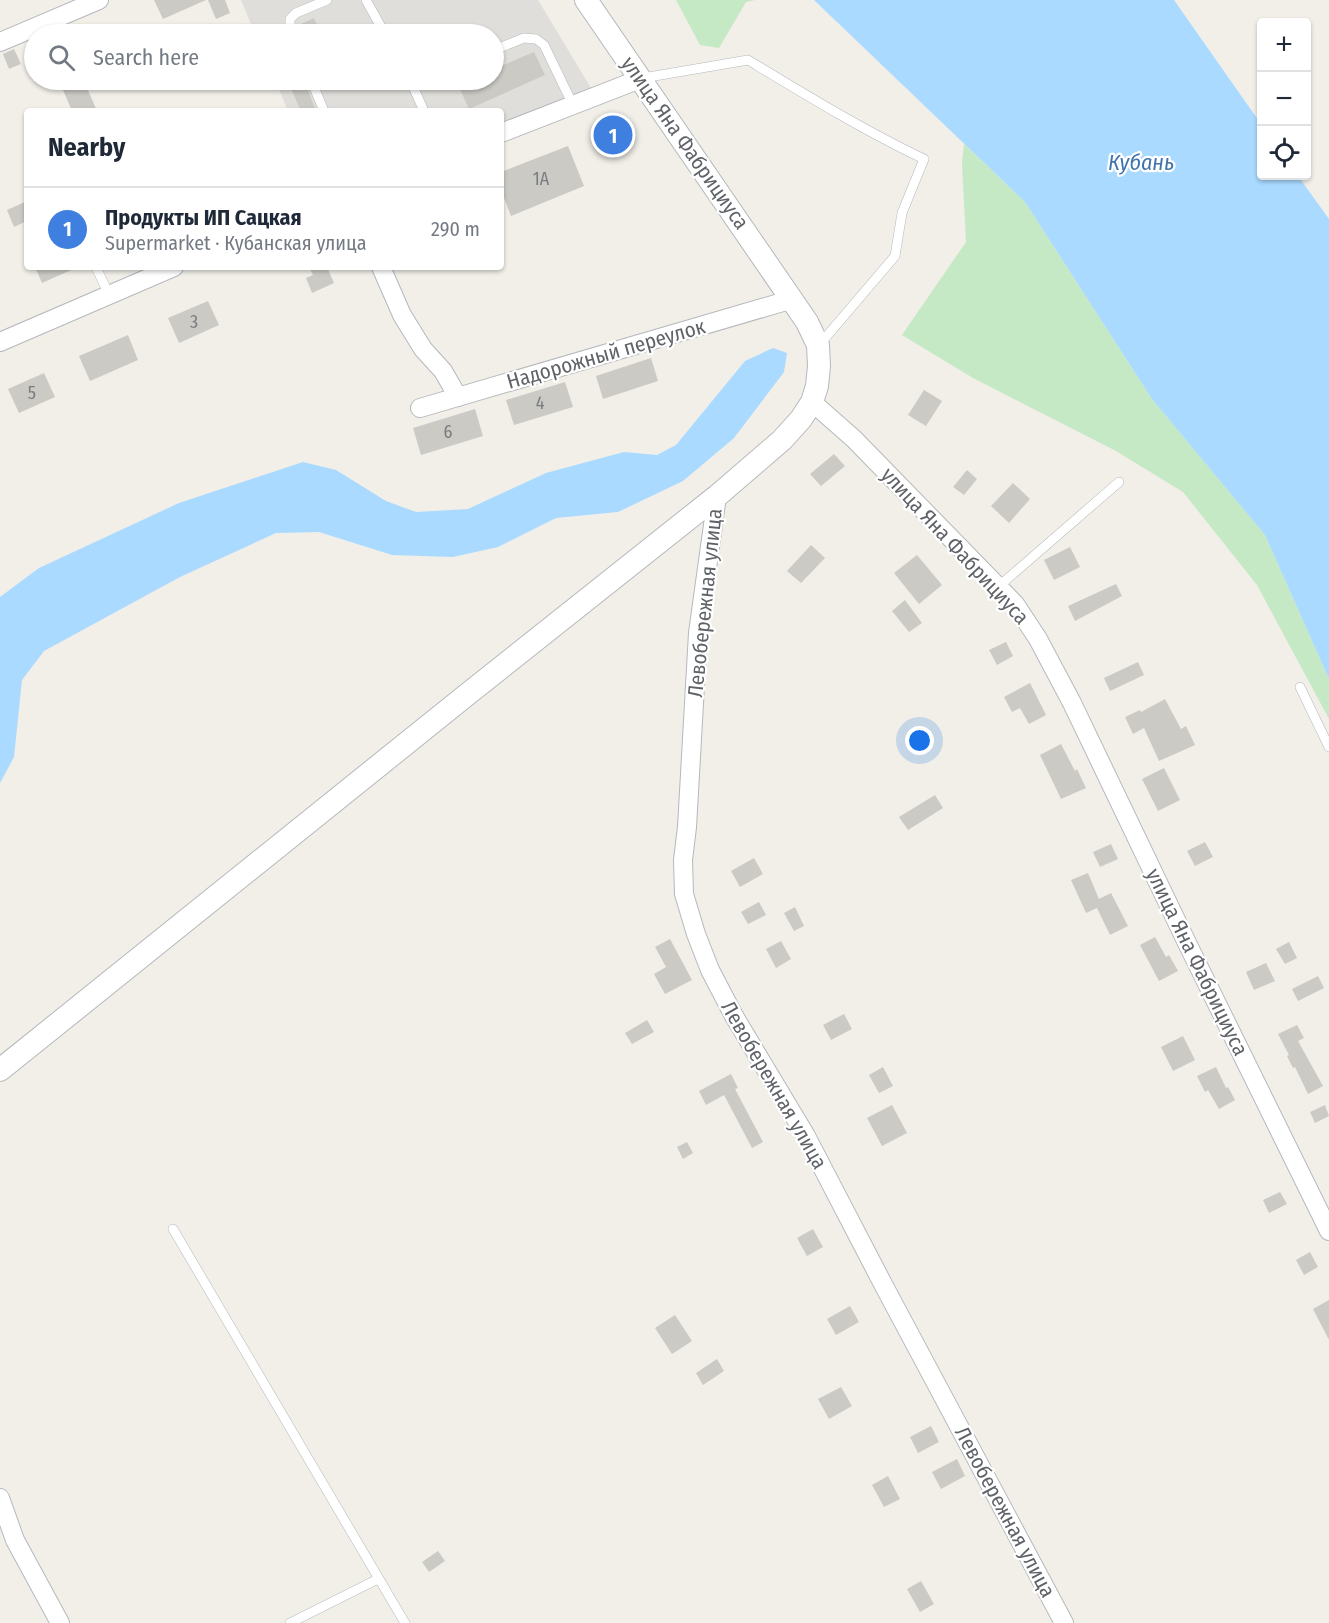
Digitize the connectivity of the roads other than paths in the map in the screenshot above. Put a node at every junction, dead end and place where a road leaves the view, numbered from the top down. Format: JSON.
{"nodes":[{"id":1,"x":99,"y":0,"type":"edge"},
{"id":2,"x":327,"y":0,"type":"edge"},
{"id":3,"x":366,"y":0,"type":"edge"},
{"id":4,"x":586,"y":0,"type":"edge"},
{"id":5,"x":42,"y":24,"type":"edge"},
{"id":6,"x":290,"y":24,"type":"edge"},
{"id":7,"x":380,"y":24,"type":"edge"},
{"id":8,"x":24,"y":32,"type":"edge"},
{"id":9,"x":0,"y":42,"type":"edge"},
{"id":10,"x":504,"y":46,"type":"edge"},
{"id":11,"x":640,"y":79,"type":"junction"},
{"id":12,"x":315,"y":90,"type":"edge"},
{"id":13,"x":417,"y":90,"type":"edge"},
{"id":14,"x":573,"y":105,"type":"junction"},
{"id":15,"x":323,"y":108,"type":"edge"},
{"id":16,"x":423,"y":108,"type":"edge"},
{"id":17,"x":504,"y":132,"type":"edge"},
{"id":18,"x":97,"y":270,"type":"edge"},
{"id":19,"x":167,"y":270,"type":"edge"},
{"id":20,"x":382,"y":270,"type":"edge"},
{"id":21,"x":109,"y":295,"type":"junction"},
{"id":22,"x":793,"y":299,"type":"junction"},
{"id":23,"x":0,"y":342,"type":"edge"},
{"id":24,"x":818,"y":345,"type":"junction"},
{"id":25,"x":458,"y":397,"type":"junction"},
{"id":26,"x":812,"y":402,"type":"junction"},
{"id":27,"x":420,"y":408,"type":"dead end"},
{"id":28,"x":1119,"y":482,"type":"dead end"},
{"id":29,"x":717,"y":496,"type":"junction"},
{"id":30,"x":998,"y":587,"type":"junction"},
{"id":31,"x":1300,"y":687,"type":"dead end"},
{"id":32,"x":1329,"y":747,"type":"edge"},
{"id":33,"x":0,"y":1070,"type":"edge"},
{"id":34,"x":173,"y":1229,"type":"dead end"},
{"id":35,"x":1329,"y":1231,"type":"edge"},
{"id":36,"x":0,"y":1498,"type":"edge"},
{"id":37,"x":378,"y":1579,"type":"junction"},
{"id":38,"x":60,"y":1623,"type":"edge"},
{"id":39,"x":290,"y":1623,"type":"edge"},
{"id":40,"x":405,"y":1623,"type":"edge"},
{"id":41,"x":1064,"y":1623,"type":"edge"}],
"edges":[{"from":1,"to":5,"type":"street"},
{"from":2,"to":6,"type":"lane"},
{"from":3,"to":7,"type":"lane"},
{"from":4,"to":11,"type":"street","name":"улица Яна Фабрициуса"},
{"from":8,"to":9,"type":"street"},
{"from":10,"to":14,"type":"lane"},
{"from":11,"to":14,"type":"street"},
{"from":11,"to":22,"type":"street","name":"улица Яна Фабрициуса"},
{"from":11,"to":24,"type":"lane"},
{"from":12,"to":15,"type":"lane"},
{"from":13,"to":16,"type":"lane"},
{"from":14,"to":17,"type":"street"},
{"from":18,"to":21,"type":"lane"},
{"from":19,"to":21,"type":"street"},
{"from":20,"to":25,"type":"street"},
{"from":21,"to":23,"type":"street"},
{"from":22,"to":24,"type":"street","name":"улица Яна Фабрициуса"},
{"from":22,"to":25,"type":"street","name":"Надорожный переулок"},
{"from":24,"to":26,"type":"street","name":"улица Яна Фабрициуса"},
{"from":25,"to":27,"type":"street","name":"Надорожный переулок"},
{"from":26,"to":29,"type":"street"},
{"from":26,"to":30,"type":"street","name":"улица Яна Фабрициуса"},
{"from":28,"to":30,"type":"lane"},
{"from":29,"to":33,"type":"street"},
{"from":29,"to":41,"type":"street","name":"Левобережная улица"},
{"from":30,"to":35,"type":"street","name":"улица Яна Фабрициуса"},
{"from":31,"to":32,"type":"lane"},
{"from":34,"to":37,"type":"lane"},
{"from":36,"to":38,"type":"street"},
{"from":37,"to":39,"type":"lane"},
{"from":37,"to":40,"type":"lane"}]}
